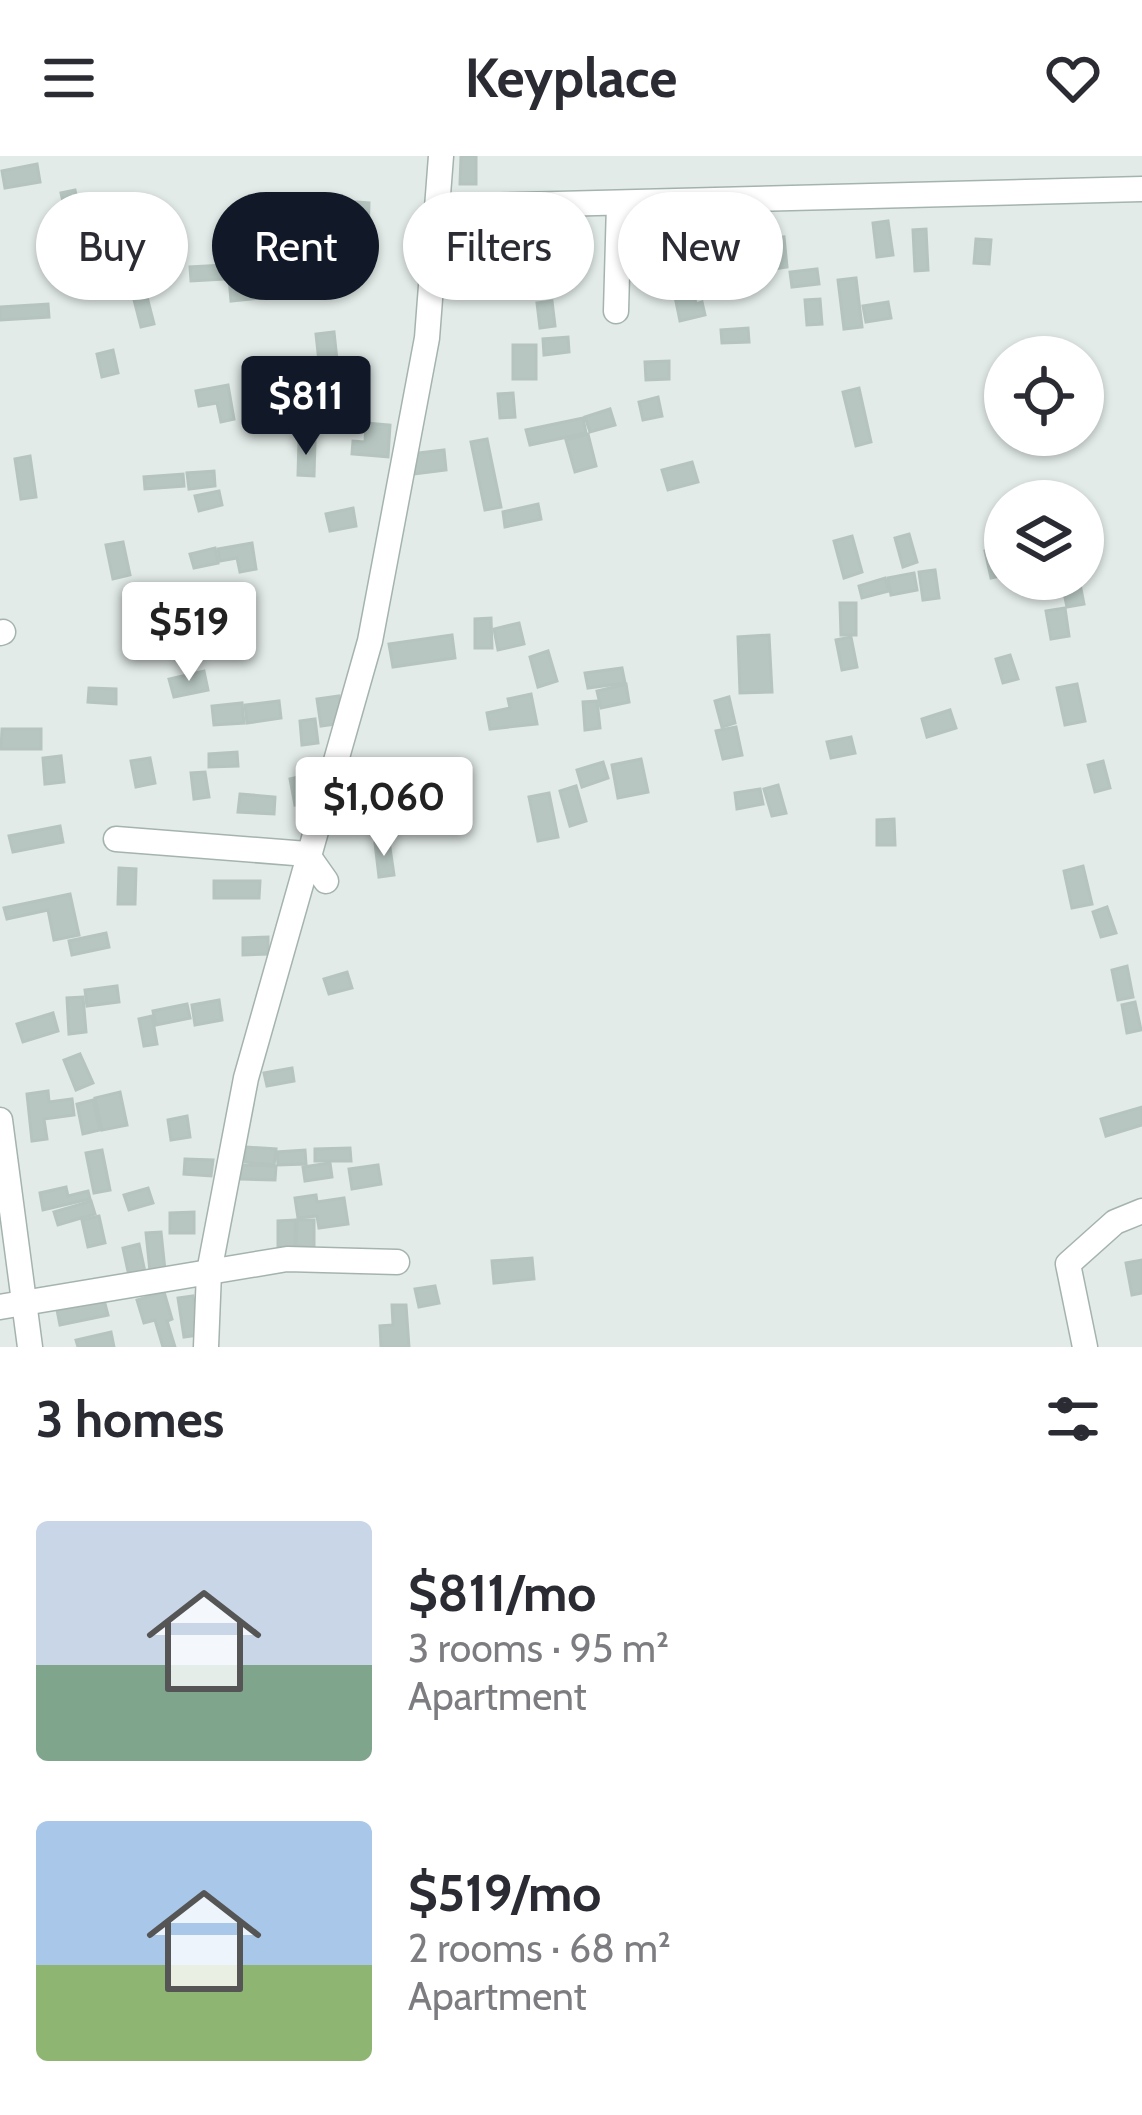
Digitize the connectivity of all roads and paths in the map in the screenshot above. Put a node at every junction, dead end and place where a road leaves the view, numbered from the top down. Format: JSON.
{"nodes":[{"id":1,"x":441,"y":156,"type":"edge"},
{"id":2,"x":1142,"y":189,"type":"edge"},
{"id":3,"x":440,"y":192,"type":"edge"},
{"id":4,"x":783,"y":199,"type":"edge"},
{"id":5,"x":618,"y":240,"type":"edge"},
{"id":6,"x":430,"y":300,"type":"edge"},
{"id":7,"x":616,"y":311,"type":"dead end"},
{"id":8,"x":116,"y":839,"type":"dead end"},
{"id":9,"x":307,"y":854,"type":"junction"},
{"id":10,"x":326,"y":881,"type":"dead end"},
{"id":11,"x":0,"y":1123,"type":"edge"},
{"id":12,"x":1142,"y":1211,"type":"edge"},
{"id":13,"x":397,"y":1262,"type":"dead end"},
{"id":14,"x":208,"y":1272,"type":"junction"},
{"id":15,"x":12,"y":1305,"type":"edge"},
{"id":16,"x":30,"y":1347,"type":"edge"},
{"id":17,"x":206,"y":1347,"type":"edge"},
{"id":18,"x":1085,"y":1347,"type":"edge"}],
"edges":[{"from":1,"to":3,"type":"street"},
{"from":2,"to":4,"type":"street"},
{"from":5,"to":7,"type":"street"},
{"from":6,"to":9,"type":"street"},
{"from":8,"to":9,"type":"street"},
{"from":9,"to":10,"type":"street"},
{"from":9,"to":14,"type":"street"},
{"from":11,"to":15,"type":"street"},
{"from":12,"to":18,"type":"street"},
{"from":13,"to":14,"type":"street"},
{"from":14,"to":15,"type":"street"},
{"from":14,"to":17,"type":"street"},
{"from":15,"to":16,"type":"street"}]}
